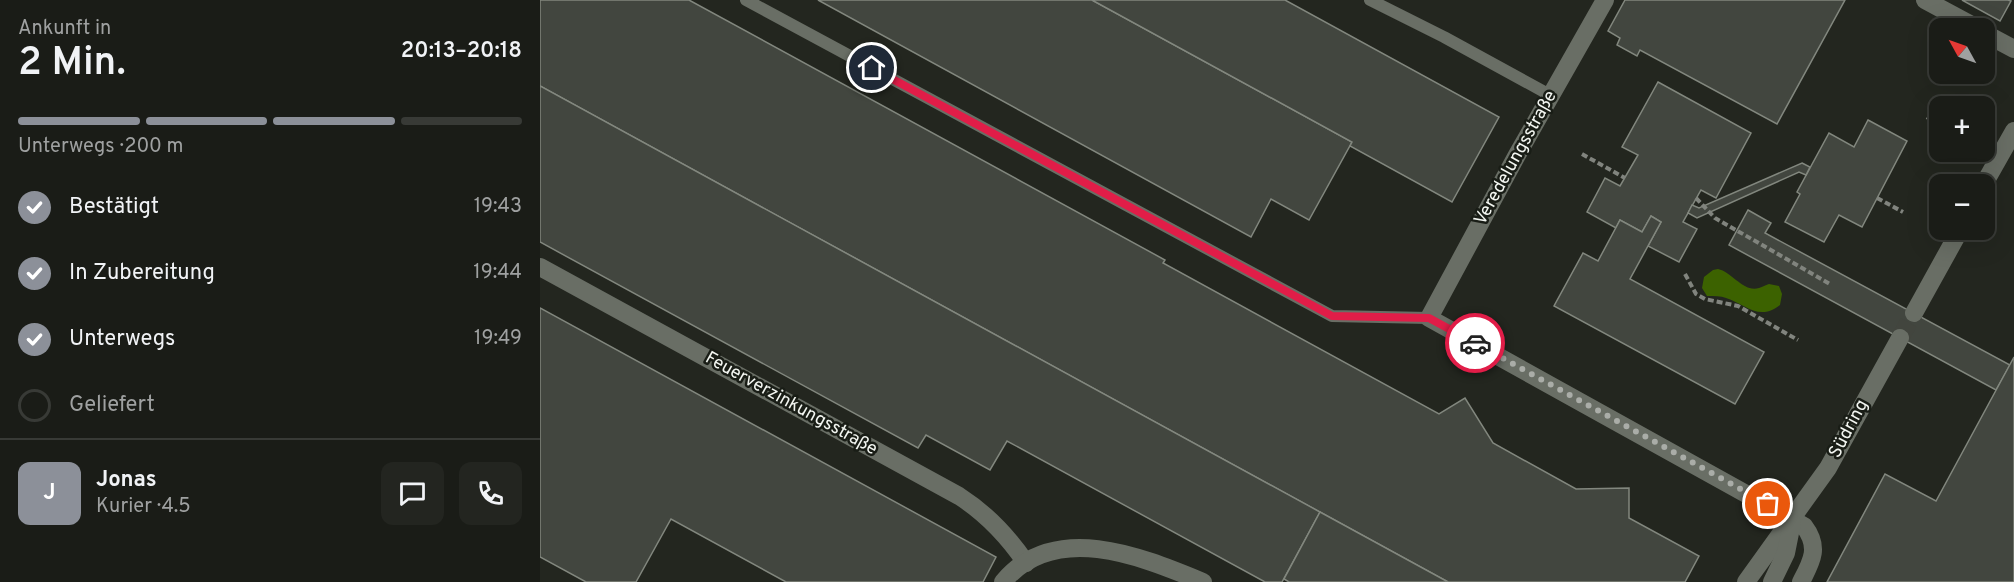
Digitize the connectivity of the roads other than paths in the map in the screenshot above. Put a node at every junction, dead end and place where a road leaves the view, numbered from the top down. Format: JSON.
{"nodes":[{"id":1,"x":746,"y":0,"type":"edge"},
{"id":2,"x":1370,"y":0,"type":"edge"},
{"id":3,"x":1605,"y":0,"type":"edge"},
{"id":4,"x":1925,"y":0,"type":"edge"},
{"id":5,"x":1958,"y":18,"type":"edge"},
{"id":6,"x":1995,"y":38,"type":"edge"},
{"id":7,"x":2014,"y":48,"type":"edge"},
{"id":8,"x":1550,"y":95,"type":"junction"},
{"id":9,"x":2014,"y":131,"type":"edge"},
{"id":10,"x":1990,"y":174,"type":"edge"},
{"id":11,"x":1954,"y":240,"type":"edge"},
{"id":12,"x":540,"y":267,"type":"edge"},
{"id":13,"x":1914,"y":313,"type":"tunnel mouth"},
{"id":14,"x":1429,"y":318,"type":"junction"},
{"id":15,"x":1900,"y":338,"type":"tunnel mouth"},
{"id":16,"x":1793,"y":518,"type":"junction"},
{"id":17,"x":1026,"y":562,"type":"junction"},
{"id":18,"x":1003,"y":582,"type":"edge"},
{"id":19,"x":1203,"y":582,"type":"edge"},
{"id":20,"x":1746,"y":582,"type":"edge"},
{"id":21,"x":1772,"y":582,"type":"edge"},
{"id":22,"x":1801,"y":582,"type":"edge"}],
"edges":[{"from":1,"to":14,"type":"lane"},
{"from":2,"to":8,"type":"lane"},
{"from":3,"to":8,"type":"street","name":"Veredelungsstraße"},
{"from":4,"to":5,"type":"street"},
{"from":6,"to":7,"type":"street"},
{"from":8,"to":14,"type":"street","name":"Veredelungsstraße"},
{"from":9,"to":10,"type":"street"},
{"from":11,"to":13,"type":"street"},
{"from":12,"to":17,"type":"street","name":"Feuerverzinkungsstraße"},
{"from":14,"to":16,"type":"street"},
{"from":15,"to":16,"type":"street","name":"Südring"},
{"from":16,"to":20,"type":"street","name":"Südring"},
{"from":16,"to":21,"type":"street","name":"Südring"},
{"from":16,"to":22,"type":"street"},
{"from":17,"to":18,"type":"street"},
{"from":17,"to":19,"type":"street"}]}
